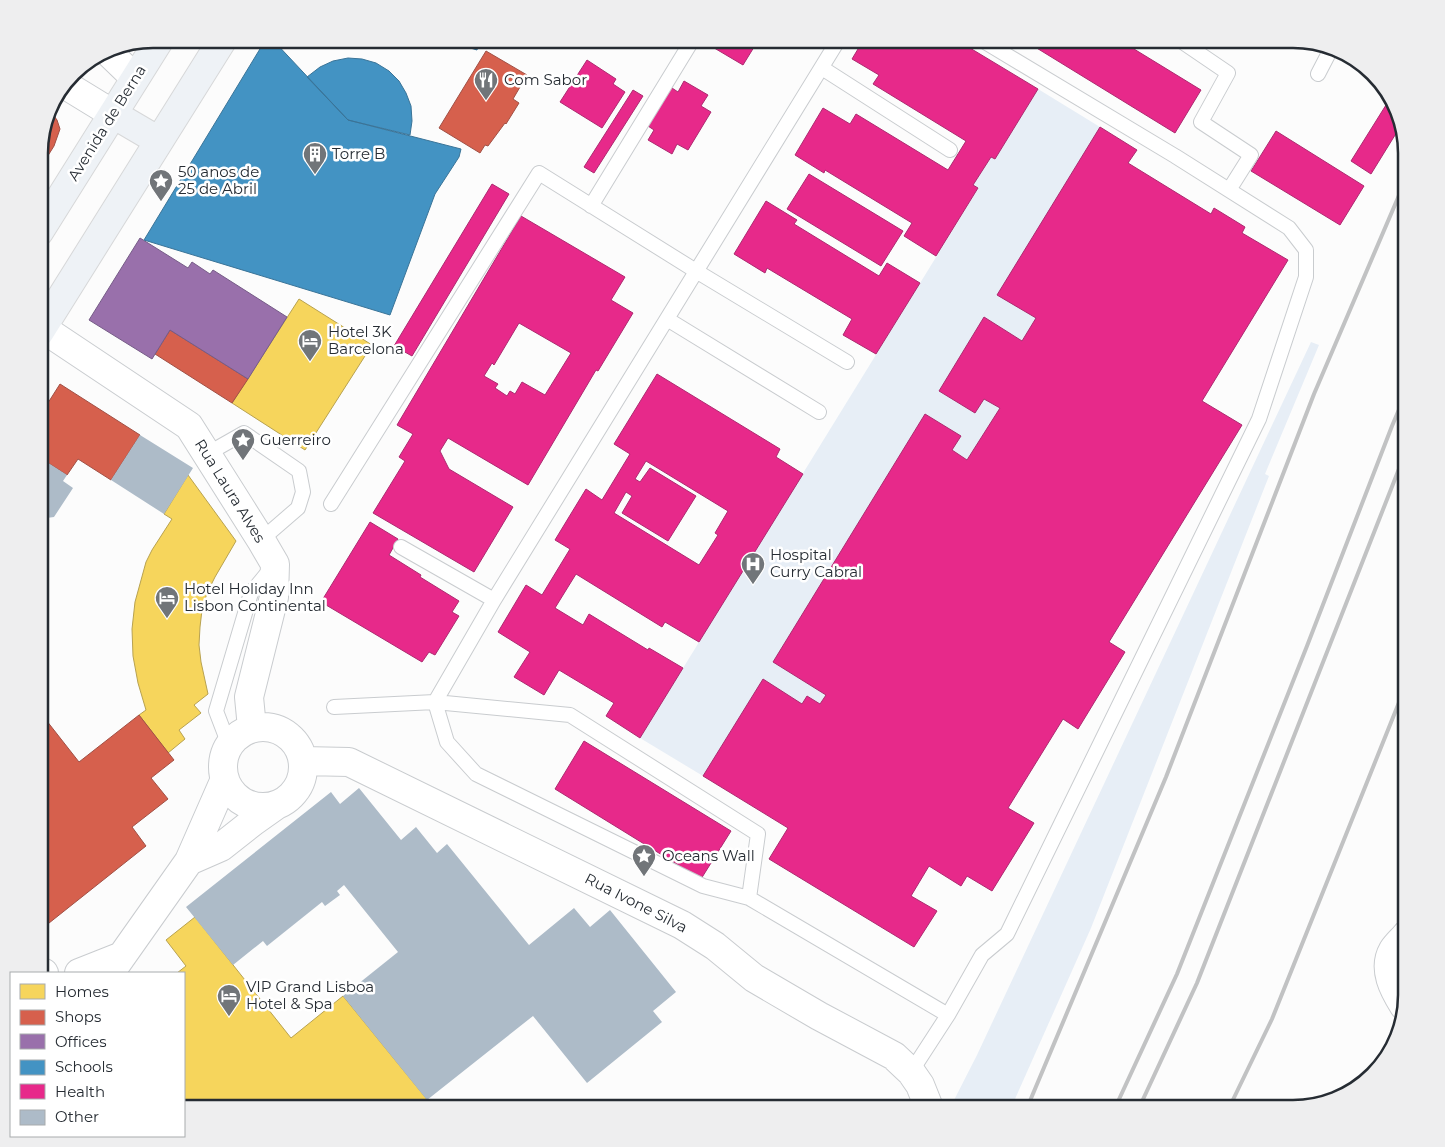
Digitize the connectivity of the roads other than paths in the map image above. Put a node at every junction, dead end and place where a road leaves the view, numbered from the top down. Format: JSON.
{"nodes":[{"id":1,"x":154,"y":48,"type":"edge"},
{"id":2,"x":217,"y":48,"type":"edge"},
{"id":3,"x":687,"y":48,"type":"edge"},
{"id":4,"x":834,"y":48,"type":"edge"},
{"id":5,"x":995,"y":48,"type":"edge"},
{"id":6,"x":1191,"y":48,"type":"edge"},
{"id":7,"x":1328,"y":54,"type":"edge"},
{"id":8,"x":112,"y":56,"type":"edge"},
{"id":9,"x":822,"y":68,"type":"junction"},
{"id":10,"x":1318,"y":74,"type":"dead end"},
{"id":11,"x":135,"y":78,"type":"junction"},
{"id":12,"x":70,"y":88,"type":"edge"},
{"id":13,"x":113,"y":114,"type":"junction"},
{"id":14,"x":159,"y":141,"type":"junction"},
{"id":15,"x":950,"y":150,"type":"dead end"},
{"id":16,"x":1229,"y":190,"type":"junction"},
{"id":17,"x":591,"y":206,"type":"junction"},
{"id":18,"x":48,"y":218,"type":"edge"},
{"id":19,"x":696,"y":271,"type":"junction"},
{"id":20,"x":48,"y":319,"type":"edge"},
{"id":21,"x":667,"y":319,"type":"junction"},
{"id":22,"x":48,"y":335,"type":"edge"},
{"id":23,"x":847,"y":362,"type":"dead end"},
{"id":24,"x":819,"y":412,"type":"dead end"},
{"id":25,"x":207,"y":454,"type":"junction"},
{"id":26,"x":331,"y":504,"type":"dead end"},
{"id":27,"x":261,"y":540,"type":"junction"},
{"id":28,"x":401,"y":546,"type":"dead end"},
{"id":29,"x":275,"y":564,"type":"junction"},
{"id":30,"x":494,"y":600,"type":"junction"},
{"id":31,"x":435,"y":702,"type":"junction"},
{"id":32,"x":334,"y":707,"type":"dead end"},
{"id":33,"x":252,"y":728,"type":"junction"},
{"id":34,"x":229,"y":745,"type":"junction"},
{"id":35,"x":303,"y":761,"type":"junction"},
{"id":36,"x":225,"y":779,"type":"junction"},
{"id":37,"x":278,"y":804,"type":"junction"},
{"id":38,"x":189,"y":861,"type":"junction"},
{"id":39,"x":748,"y":898,"type":"junction"},
{"id":40,"x":1398,"y":944,"type":"edge"},
{"id":41,"x":116,"y":964,"type":"edge"},
{"id":42,"x":83,"y":972,"type":"edge"},
{"id":43,"x":1398,"y":994,"type":"edge"},
{"id":44,"x":948,"y":1015,"type":"junction"},
{"id":45,"x":911,"y":1072,"type":"junction"},
{"id":46,"x":926,"y":1100,"type":"edge"}],
"edges":[{"from":1,"to":11,"type":"main road","name":"Avenida de Berna"},
{"from":2,"to":14,"type":"main road"},
{"from":3,"to":17,"type":"lane"},
{"from":4,"to":9,"type":"lane"},
{"from":5,"to":16,"type":"lane"},
{"from":6,"to":16,"type":"lane"},
{"from":7,"to":10,"type":"lane"},
{"from":8,"to":11,"type":"street"},
{"from":9,"to":15,"type":"lane"},
{"from":9,"to":19,"type":"lane"},
{"from":11,"to":13,"type":"main road","name":"Avenida de Berna"},
{"from":12,"to":13,"type":"street"},
{"from":13,"to":14,"type":"main road"},
{"from":13,"to":18,"type":"main road","name":"Avenida de Berna"},
{"from":14,"to":20,"type":"main road"},
{"from":16,"to":44,"type":"lane"},
{"from":17,"to":19,"type":"lane"},
{"from":17,"to":26,"type":"lane"},
{"from":19,"to":21,"type":"lane"},
{"from":19,"to":23,"type":"lane"},
{"from":21,"to":24,"type":"lane"},
{"from":21,"to":30,"type":"lane"},
{"from":22,"to":25,"type":"street","name":"Rua Laura Alves"},
{"from":25,"to":27,"type":"street","name":"Rua Laura Alves"},
{"from":25,"to":27,"type":"lane"},
{"from":27,"to":29,"type":"street","name":"Rua Laura Alves"},
{"from":28,"to":30,"type":"lane"},
{"from":29,"to":33,"type":"street"},
{"from":29,"to":34,"type":"lane"},
{"from":30,"to":31,"type":"lane"},
{"from":31,"to":32,"type":"lane"},
{"from":31,"to":39,"type":"lane"},
{"from":31,"to":39,"type":"lane"},
{"from":33,"to":34,"type":"street"},
{"from":33,"to":35,"type":"street"},
{"from":34,"to":36,"type":"street"},
{"from":35,"to":37,"type":"street"},
{"from":35,"to":45,"type":"street","name":"Rua Ivone Silva"},
{"from":36,"to":37,"type":"street"},
{"from":36,"to":38,"type":"street"},
{"from":37,"to":38,"type":"street"},
{"from":38,"to":41,"type":"street"},
{"from":39,"to":44,"type":"lane"},
{"from":40,"to":43,"type":"street"},
{"from":41,"to":42,"type":"street"},
{"from":44,"to":45,"type":"lane"},
{"from":45,"to":46,"type":"street","name":"Rua Ivone Silva"}]}
